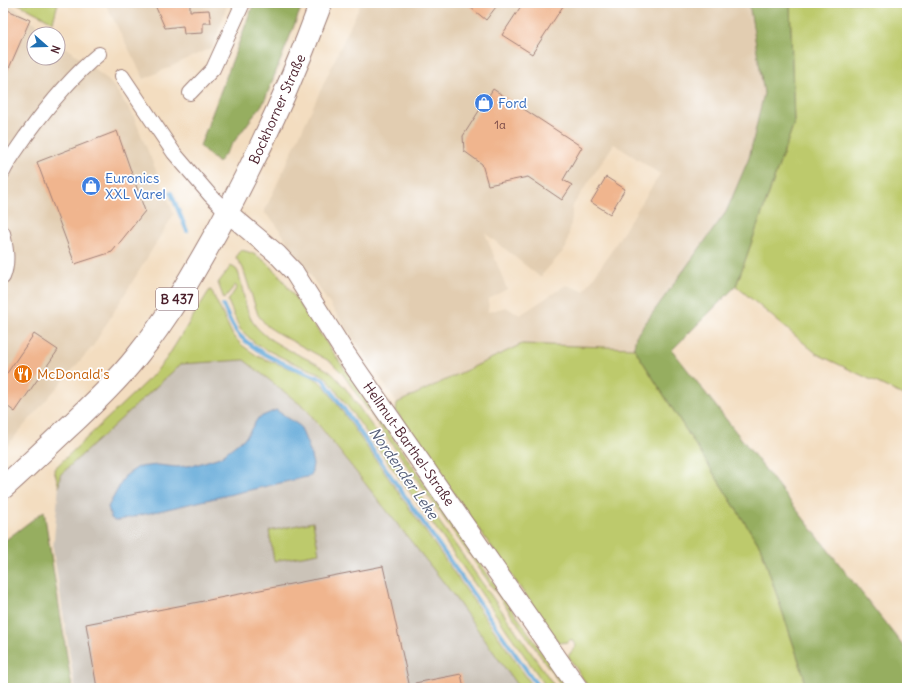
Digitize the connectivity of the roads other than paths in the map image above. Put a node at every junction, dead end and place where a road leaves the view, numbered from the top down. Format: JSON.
{"nodes":[{"id":1,"x":243,"y":3,"type":"edge"},
{"id":2,"x":321,"y":3,"type":"edge"},
{"id":3,"x":99,"y":54,"type":"dead end"},
{"id":4,"x":122,"y":76,"type":"dead end"},
{"id":5,"x":190,"y":94,"type":"dead end"},
{"id":6,"x":3,"y":172,"type":"edge"},
{"id":7,"x":227,"y":212,"type":"junction"},
{"id":8,"x":3,"y":233,"type":"edge"},
{"id":9,"x":3,"y":276,"type":"edge"},
{"id":10,"x":3,"y":488,"type":"edge"},
{"id":11,"x":578,"y":688,"type":"edge"}],
"edges":[{"from":1,"to":5,"type":"street"},
{"from":2,"to":7,"type":"main road","name":"Bockhorner Straße","number":"B 437"},
{"from":3,"to":6,"type":"street"},
{"from":4,"to":7,"type":"street"},
{"from":7,"to":10,"type":"main road","number":"B 437"},
{"from":7,"to":11,"type":"street","name":"Hellmut-Barthel-Straße"},
{"from":8,"to":9,"type":"street"}]}
